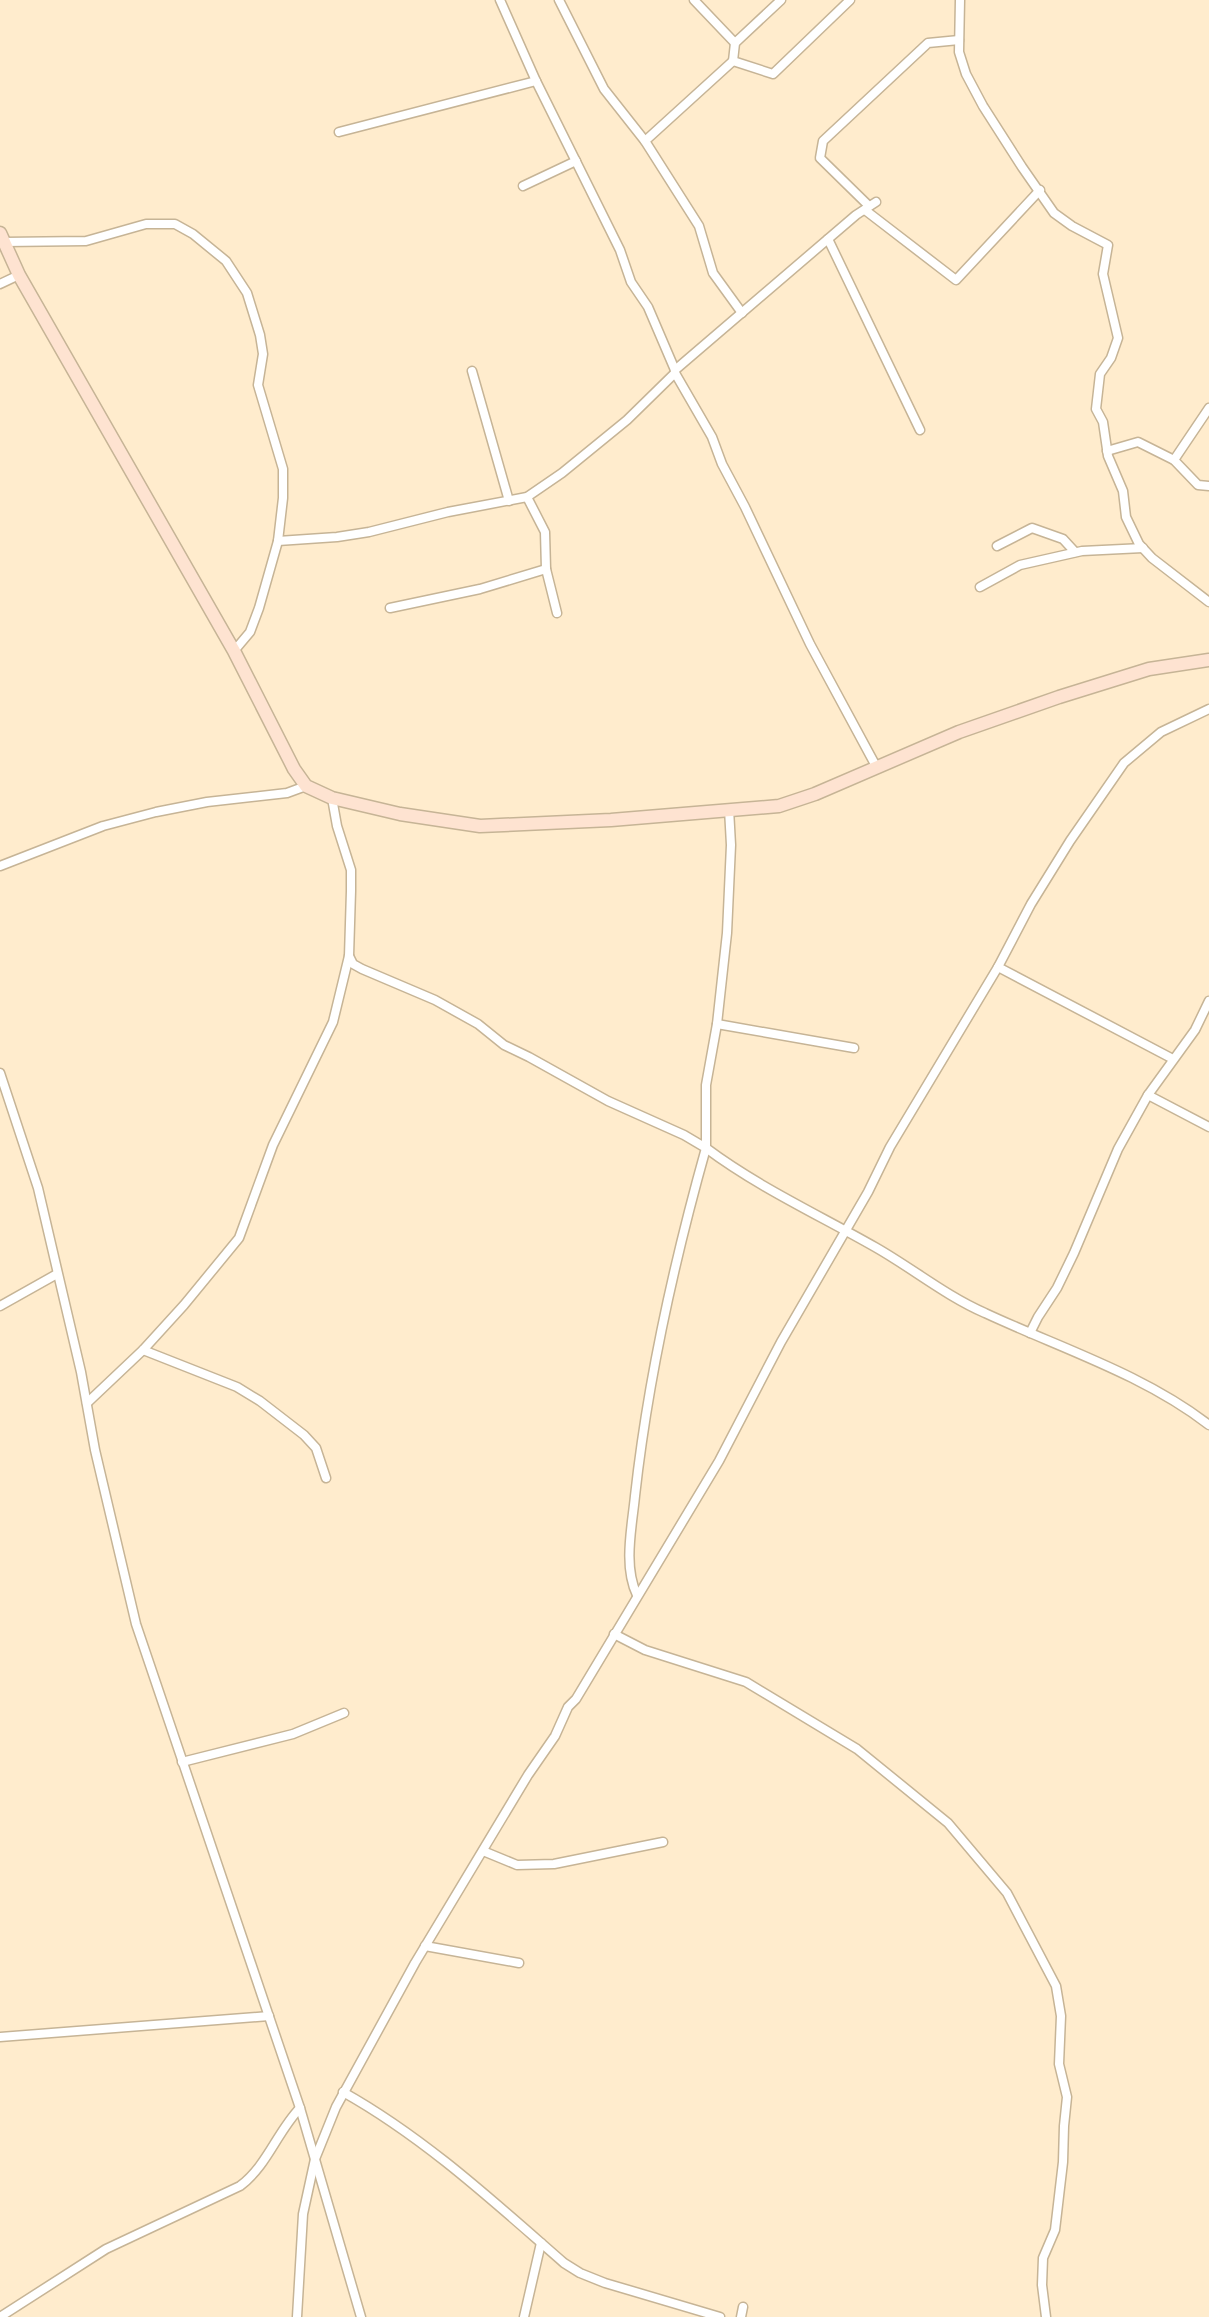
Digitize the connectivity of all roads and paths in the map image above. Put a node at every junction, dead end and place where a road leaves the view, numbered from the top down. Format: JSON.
{"nodes":[{"id":1,"x":512,"y":0,"type":"edge"},
{"id":2,"x":559,"y":0,"type":"edge"},
{"id":3,"x":694,"y":0,"type":"edge"},
{"id":4,"x":782,"y":0,"type":"edge"},
{"id":5,"x":850,"y":0,"type":"edge"},
{"id":6,"x":960,"y":0,"type":"edge"},
{"id":7,"x":500,"y":2,"type":"edge"},
{"id":8,"x":959,"y":40,"type":"junction"},
{"id":9,"x":735,"y":43,"type":"junction"},
{"id":10,"x":733,"y":61,"type":"junction"},
{"id":11,"x":536,"y":81,"type":"junction"},
{"id":12,"x":339,"y":132,"type":"dead end"},
{"id":13,"x":645,"y":141,"type":"junction"},
{"id":14,"x":576,"y":160,"type":"junction"},
{"id":15,"x":524,"y":186,"type":"dead end"},
{"id":16,"x":1040,"y":190,"type":"junction"},
{"id":17,"x":870,"y":206,"type":"junction"},
{"id":18,"x":2,"y":237,"type":"edge"},
{"id":19,"x":828,"y":239,"type":"junction"},
{"id":20,"x":19,"y":275,"type":"junction"},
{"id":21,"x":0,"y":284,"type":"edge"},
{"id":22,"x":742,"y":314,"type":"junction"},
{"id":23,"x":472,"y":371,"type":"dead end"},
{"id":24,"x":675,"y":371,"type":"junction"},
{"id":25,"x":1209,"y":408,"type":"edge"},
{"id":26,"x":920,"y":430,"type":"dead end"},
{"id":27,"x":1107,"y":451,"type":"junction"},
{"id":28,"x":1174,"y":460,"type":"junction"},
{"id":29,"x":1209,"y":486,"type":"edge"},
{"id":30,"x":527,"y":497,"type":"junction"},
{"id":31,"x":509,"y":501,"type":"junction"},
{"id":32,"x":278,"y":541,"type":"junction"},
{"id":33,"x":997,"y":546,"type":"dead end"},
{"id":34,"x":1143,"y":548,"type":"junction"},
{"id":35,"x":1075,"y":552,"type":"junction"},
{"id":36,"x":546,"y":569,"type":"junction"},
{"id":37,"x":980,"y":587,"type":"dead end"},
{"id":38,"x":1209,"y":602,"type":"edge"},
{"id":39,"x":390,"y":608,"type":"dead end"},
{"id":40,"x":557,"y":613,"type":"dead end"},
{"id":41,"x":234,"y":651,"type":"junction"},
{"id":42,"x":1209,"y":660,"type":"edge"},
{"id":43,"x":1209,"y":709,"type":"edge"},
{"id":44,"x":877,"y":768,"type":"junction"},
{"id":45,"x":306,"y":786,"type":"junction"},
{"id":46,"x":332,"y":798,"type":"junction"},
{"id":47,"x":729,"y":809,"type":"junction"},
{"id":48,"x":0,"y":866,"type":"edge"},
{"id":49,"x":349,"y":956,"type":"junction"},
{"id":50,"x":999,"y":967,"type":"junction"},
{"id":51,"x":1209,"y":1001,"type":"edge"},
{"id":52,"x":717,"y":1024,"type":"junction"},
{"id":53,"x":854,"y":1048,"type":"dead end"},
{"id":54,"x":1173,"y":1059,"type":"junction"},
{"id":55,"x":0,"y":1073,"type":"edge"},
{"id":56,"x":1148,"y":1095,"type":"junction"},
{"id":57,"x":1209,"y":1127,"type":"edge"},
{"id":58,"x":706,"y":1148,"type":"junction"},
{"id":59,"x":844,"y":1231,"type":"junction"},
{"id":60,"x":57,"y":1274,"type":"junction"},
{"id":61,"x":0,"y":1306,"type":"edge"},
{"id":62,"x":1030,"y":1333,"type":"junction"},
{"id":63,"x":143,"y":1350,"type":"junction"},
{"id":64,"x":87,"y":1403,"type":"junction"},
{"id":65,"x":1209,"y":1425,"type":"edge"},
{"id":66,"x":326,"y":1478,"type":"dead end"},
{"id":67,"x":637,"y":1595,"type":"junction"},
{"id":68,"x":614,"y":1634,"type":"junction"},
{"id":69,"x":344,"y":1713,"type":"dead end"},
{"id":70,"x":182,"y":1761,"type":"junction"},
{"id":71,"x":663,"y":1842,"type":"dead end"},
{"id":72,"x":483,"y":1851,"type":"junction"},
{"id":73,"x":425,"y":1946,"type":"junction"},
{"id":74,"x":519,"y":1963,"type":"dead end"},
{"id":75,"x":269,"y":2016,"type":"junction"},
{"id":76,"x":0,"y":2037,"type":"edge"},
{"id":77,"x":344,"y":2092,"type":"junction"},
{"id":78,"x":300,"y":2108,"type":"junction"},
{"id":79,"x":315,"y":2159,"type":"junction"},
{"id":80,"x":541,"y":2243,"type":"junction"},
{"id":81,"x":744,"y":2307,"type":"dead end"},
{"id":82,"x":0,"y":2317,"type":"edge"},
{"id":83,"x":297,"y":2317,"type":"edge"},
{"id":84,"x":361,"y":2317,"type":"edge"},
{"id":85,"x":524,"y":2317,"type":"edge"},
{"id":86,"x":720,"y":2317,"type":"edge"},
{"id":87,"x":741,"y":2317,"type":"edge"},
{"id":88,"x":1046,"y":2317,"type":"edge"}],
"edges":[{"from":1,"to":7,"type":"street"},
{"from":2,"to":13,"type":"street"},
{"from":3,"to":9,"type":"street"},
{"from":4,"to":9,"type":"street"},
{"from":5,"to":10,"type":"street"},
{"from":6,"to":8,"type":"street"},
{"from":7,"to":11,"type":"street"},
{"from":8,"to":16,"type":"street"},
{"from":8,"to":17,"type":"street"},
{"from":9,"to":10,"type":"street"},
{"from":10,"to":13,"type":"street"},
{"from":11,"to":12,"type":"street"},
{"from":11,"to":14,"type":"street"},
{"from":13,"to":22,"type":"street"},
{"from":14,"to":15,"type":"street"},
{"from":14,"to":24,"type":"street"},
{"from":16,"to":17,"type":"street"},
{"from":16,"to":27,"type":"street"},
{"from":17,"to":19,"type":"street"},
{"from":18,"to":20,"type":"street"},
{"from":18,"to":32,"type":"street"},
{"from":19,"to":22,"type":"street"},
{"from":19,"to":26,"type":"street"},
{"from":20,"to":21,"type":"street"},
{"from":20,"to":41,"type":"street"},
{"from":22,"to":24,"type":"street"},
{"from":23,"to":31,"type":"street"},
{"from":24,"to":30,"type":"street"},
{"from":24,"to":44,"type":"street"},
{"from":25,"to":28,"type":"street"},
{"from":27,"to":28,"type":"street"},
{"from":27,"to":34,"type":"street"},
{"from":28,"to":29,"type":"street"},
{"from":30,"to":31,"type":"street"},
{"from":30,"to":36,"type":"street"},
{"from":31,"to":32,"type":"street"},
{"from":32,"to":41,"type":"street"},
{"from":33,"to":35,"type":"street"},
{"from":34,"to":35,"type":"street"},
{"from":34,"to":38,"type":"street"},
{"from":35,"to":37,"type":"street"},
{"from":36,"to":39,"type":"street"},
{"from":36,"to":40,"type":"street"},
{"from":41,"to":45,"type":"street"},
{"from":42,"to":44,"type":"street"},
{"from":43,"to":50,"type":"street"},
{"from":44,"to":47,"type":"street"},
{"from":45,"to":46,"type":"street"},
{"from":45,"to":48,"type":"street"},
{"from":46,"to":47,"type":"street"},
{"from":46,"to":49,"type":"street"},
{"from":47,"to":52,"type":"street"},
{"from":49,"to":58,"type":"street"},
{"from":49,"to":63,"type":"street"},
{"from":50,"to":54,"type":"street"},
{"from":50,"to":59,"type":"street"},
{"from":51,"to":54,"type":"street"},
{"from":52,"to":53,"type":"street"},
{"from":52,"to":58,"type":"street"},
{"from":54,"to":56,"type":"street"},
{"from":55,"to":60,"type":"street"},
{"from":56,"to":57,"type":"street"},
{"from":56,"to":62,"type":"street"},
{"from":58,"to":59,"type":"street"},
{"from":58,"to":67,"type":"street"},
{"from":59,"to":62,"type":"street"},
{"from":59,"to":67,"type":"street"},
{"from":60,"to":61,"type":"street"},
{"from":60,"to":64,"type":"street"},
{"from":62,"to":65,"type":"street"},
{"from":63,"to":64,"type":"street"},
{"from":63,"to":66,"type":"street"},
{"from":64,"to":70,"type":"street"},
{"from":67,"to":68,"type":"street"},
{"from":68,"to":72,"type":"street"},
{"from":68,"to":88,"type":"street"},
{"from":69,"to":70,"type":"street"},
{"from":70,"to":75,"type":"street"},
{"from":71,"to":72,"type":"street"},
{"from":72,"to":73,"type":"street"},
{"from":73,"to":74,"type":"street"},
{"from":73,"to":77,"type":"street"},
{"from":75,"to":76,"type":"street"},
{"from":75,"to":78,"type":"street"},
{"from":77,"to":79,"type":"street"},
{"from":77,"to":80,"type":"street"},
{"from":78,"to":79,"type":"street"},
{"from":78,"to":82,"type":"street"},
{"from":79,"to":83,"type":"street"},
{"from":79,"to":84,"type":"street"},
{"from":80,"to":85,"type":"street"},
{"from":80,"to":86,"type":"street"},
{"from":81,"to":87,"type":"street"}]}
